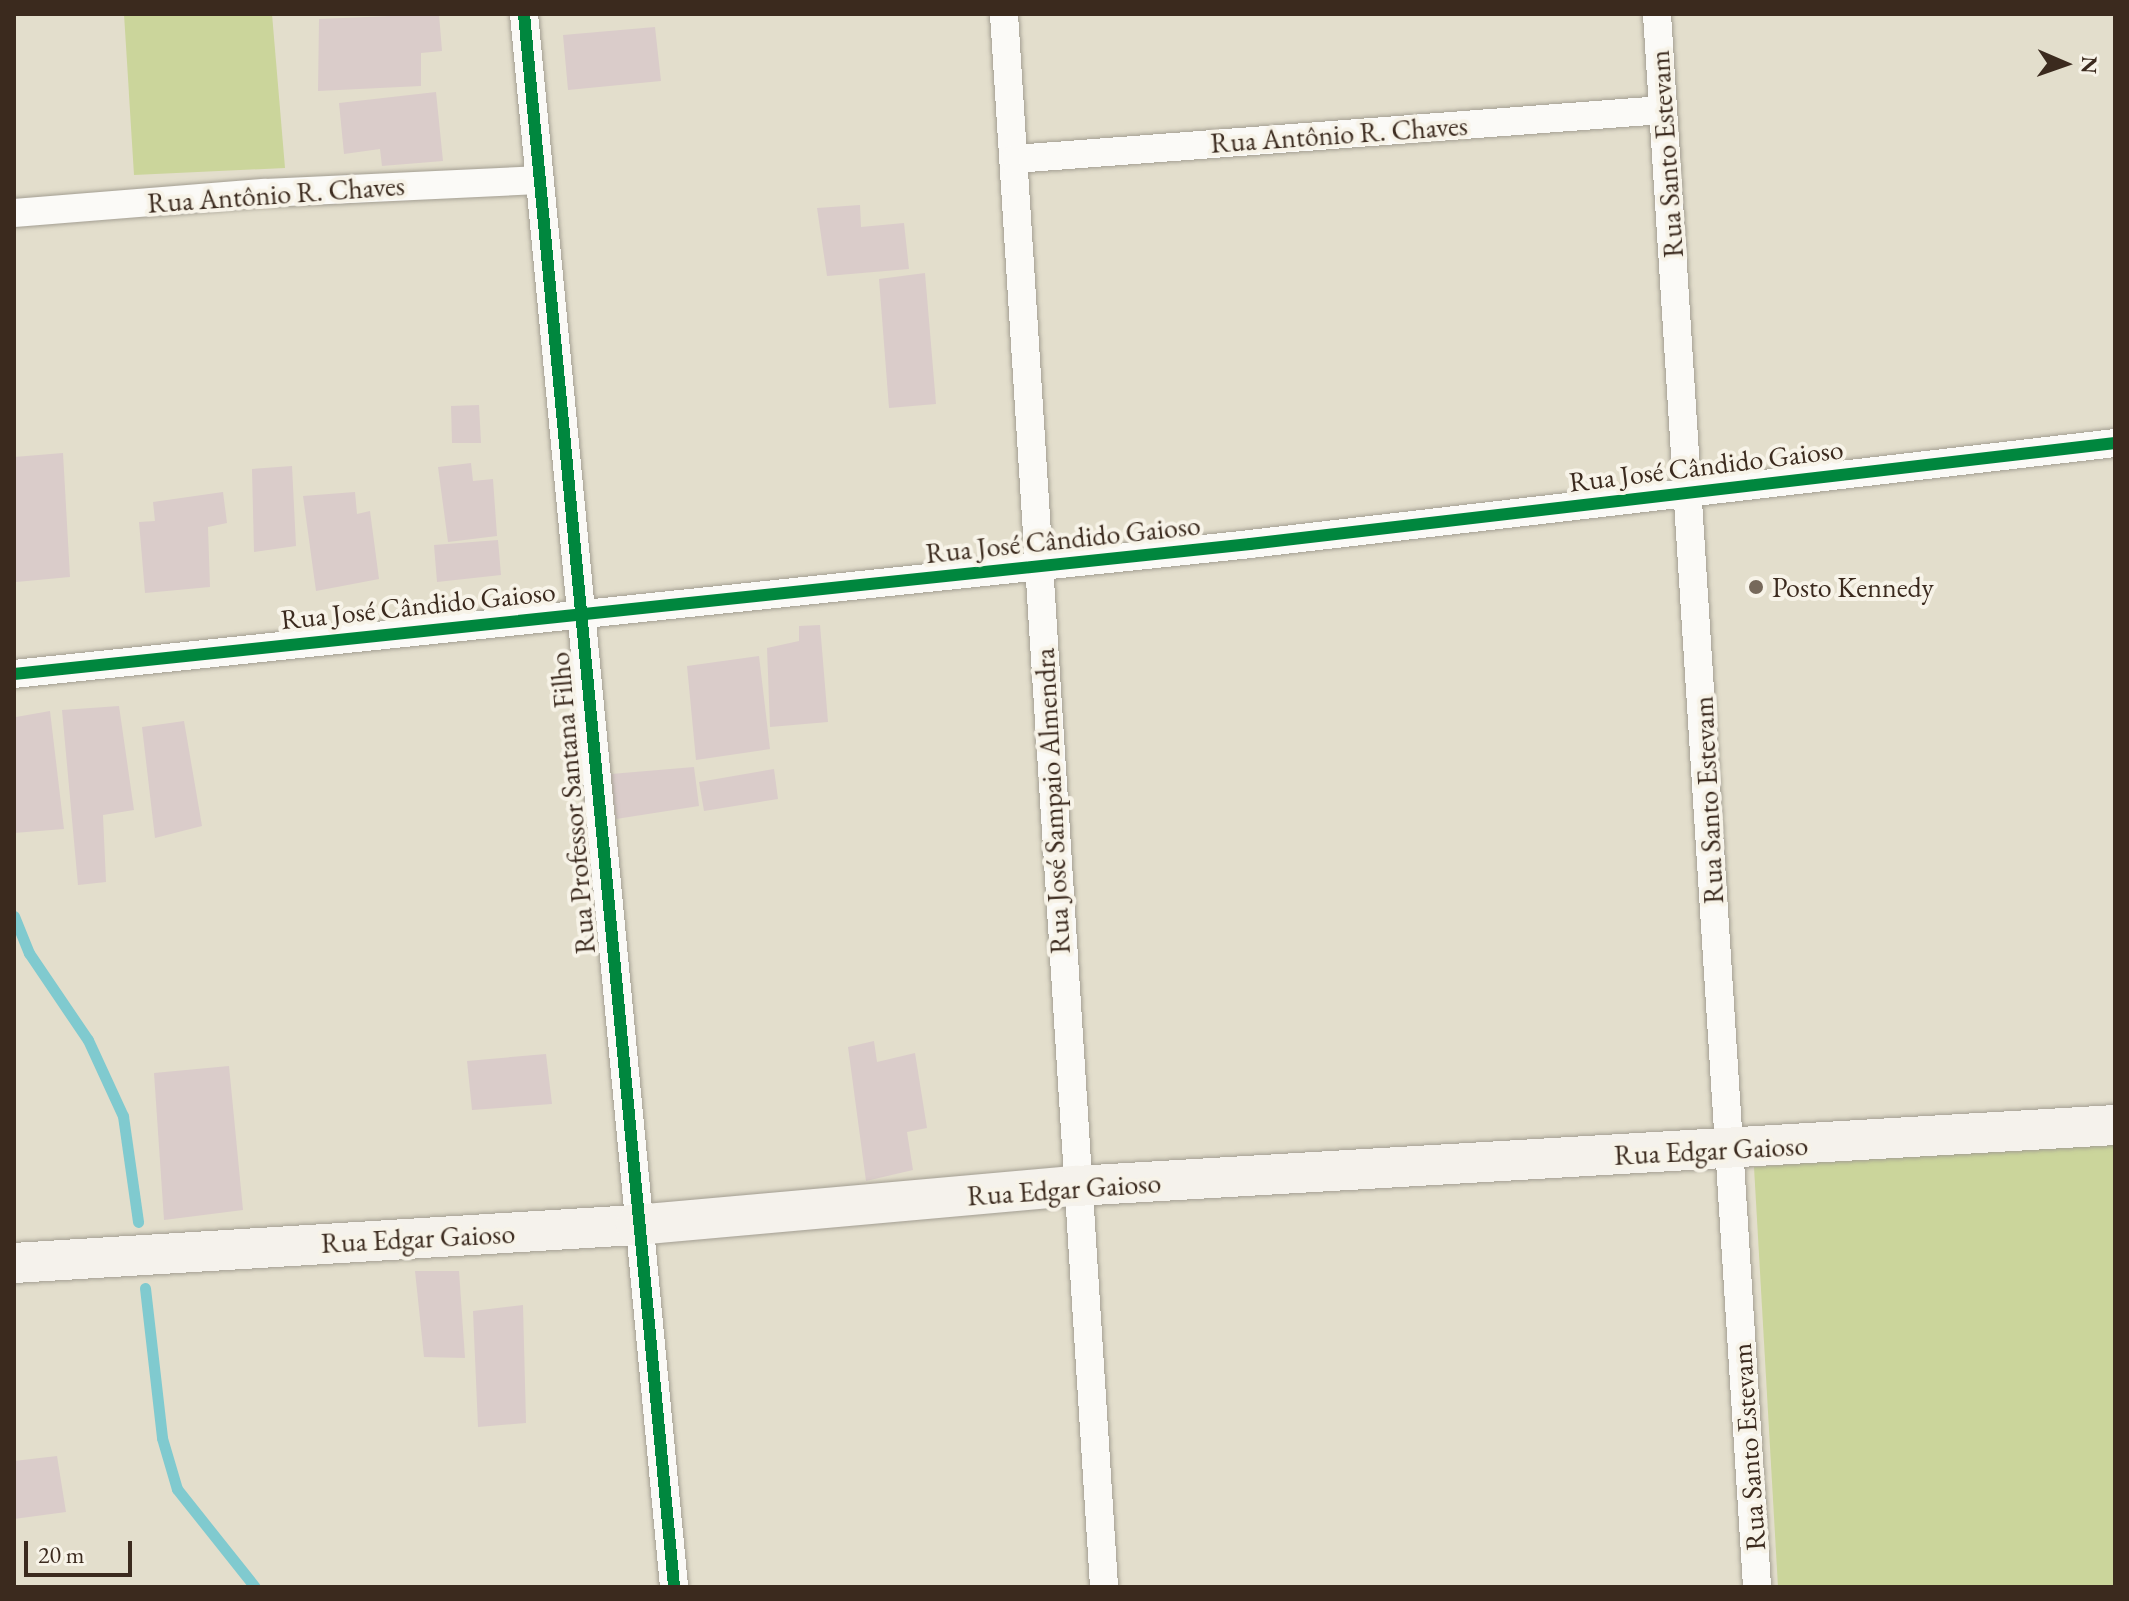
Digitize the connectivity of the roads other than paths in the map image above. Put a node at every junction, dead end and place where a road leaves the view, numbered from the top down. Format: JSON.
{"nodes":[{"id":1,"x":524,"y":14,"type":"edge"},
{"id":2,"x":1004,"y":14,"type":"edge"},
{"id":3,"x":1657,"y":14,"type":"edge"},
{"id":4,"x":1662,"y":110,"type":"junction"},
{"id":5,"x":1015,"y":159,"type":"junction"},
{"id":6,"x":538,"y":180,"type":"junction"},
{"id":7,"x":14,"y":213,"type":"edge"},
{"id":8,"x":2115,"y":443,"type":"edge"},
{"id":9,"x":1691,"y":490,"type":"junction"},
{"id":10,"x":1038,"y":566,"type":"junction"},
{"id":11,"x":578,"y":612,"type":"junction"},
{"id":12,"x":14,"y":674,"type":"edge"},
{"id":13,"x":2115,"y":1125,"type":"edge"},
{"id":14,"x":1727,"y":1149,"type":"junction"},
{"id":15,"x":1076,"y":1186,"type":"junction"},
{"id":16,"x":636,"y":1225,"type":"junction"},
{"id":17,"x":14,"y":1263,"type":"edge"},
{"id":18,"x":674,"y":1587,"type":"edge"},
{"id":19,"x":1104,"y":1587,"type":"edge"},
{"id":20,"x":1757,"y":1587,"type":"edge"}],
"edges":[{"from":1,"to":6,"type":"street","name":"Rua Professor Santana Filho"},
{"from":2,"to":5,"type":"street","name":"Rua José Sampaio Almendra"},
{"from":3,"to":4,"type":"street","name":"Rua Santo Estevam"},
{"from":4,"to":5,"type":"street","name":"Rua Antônio R. Chaves"},
{"from":4,"to":9,"type":"street","name":"Rua Santo Estevam"},
{"from":5,"to":10,"type":"street","name":"Rua José Sampaio Almendra"},
{"from":6,"to":7,"type":"street","name":"Rua Antônio R. Chaves"},
{"from":6,"to":11,"type":"street","name":"Rua Professor Santana Filho"},
{"from":8,"to":9,"type":"street","name":"Rua José Cândido Gaioso"},
{"from":9,"to":10,"type":"street","name":"Rua José Cândido Gaioso"},
{"from":9,"to":14,"type":"street","name":"Rua Santo Estevam"},
{"from":10,"to":11,"type":"street","name":"Rua José Cândido Gaioso"},
{"from":10,"to":15,"type":"street","name":"Rua José Sampaio Almendra"},
{"from":11,"to":12,"type":"street","name":"Rua José Cândido Gaioso"},
{"from":11,"to":16,"type":"street","name":"Rua Professor Santana Filho"},
{"from":13,"to":14,"type":"main road","name":"Rua Edgar Gaioso"},
{"from":14,"to":15,"type":"main road","name":"Rua Edgar Gaioso"},
{"from":14,"to":20,"type":"street","name":"Rua Santo Estevam"},
{"from":15,"to":16,"type":"main road","name":"Rua Edgar Gaioso"},
{"from":15,"to":19,"type":"street","name":"Rua José Sampaio Almendra"},
{"from":16,"to":17,"type":"main road","name":"Rua Edgar Gaioso"},
{"from":16,"to":18,"type":"street","name":"Rua Professor Santana Filho"}]}
